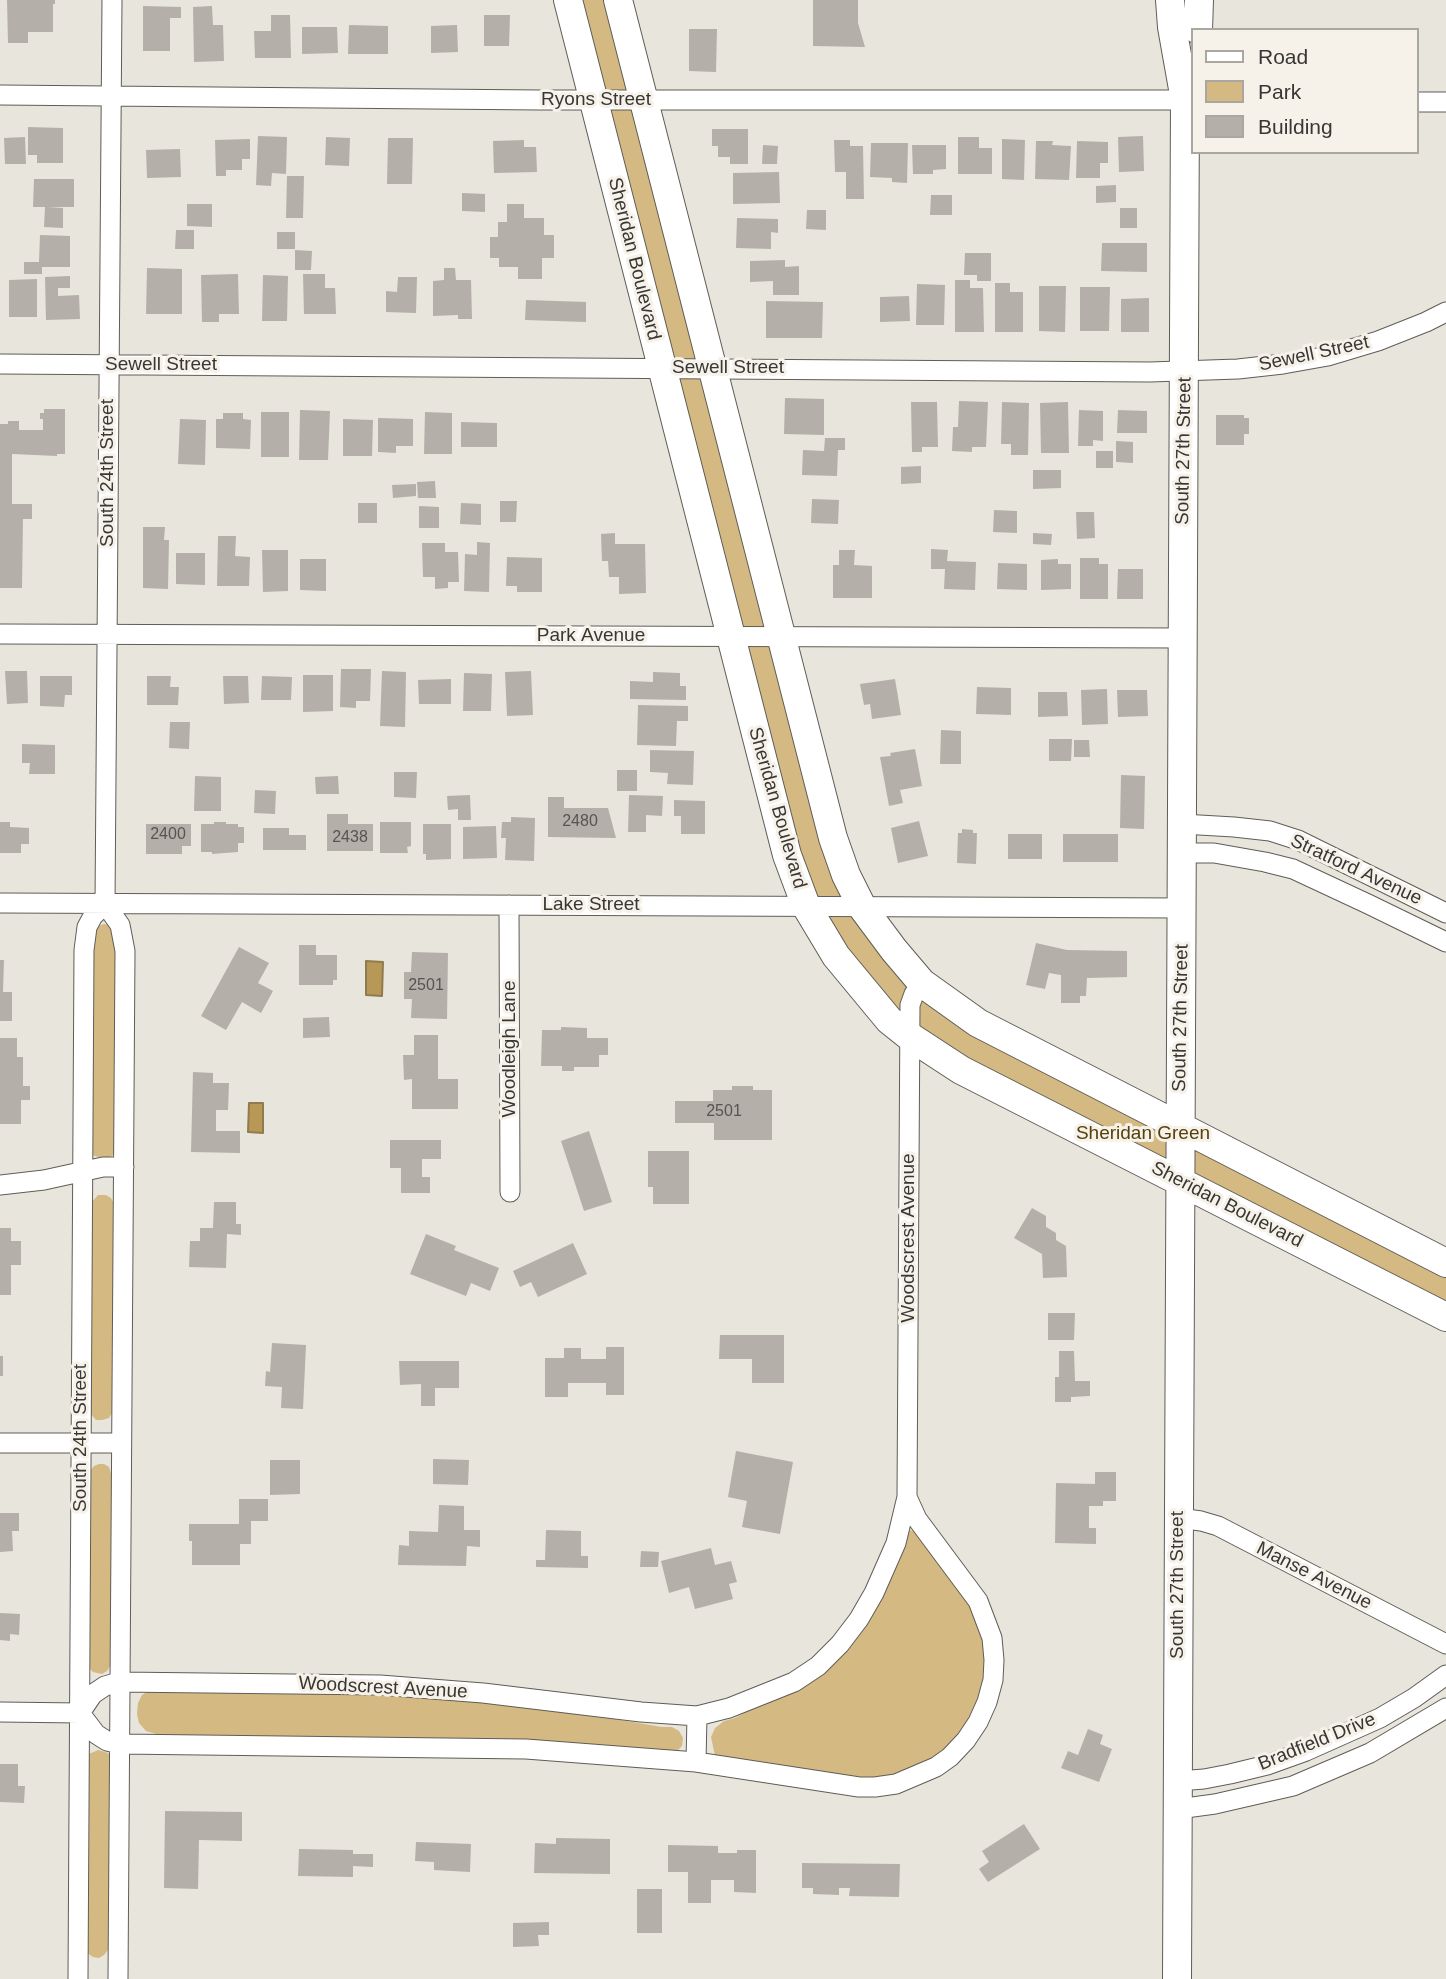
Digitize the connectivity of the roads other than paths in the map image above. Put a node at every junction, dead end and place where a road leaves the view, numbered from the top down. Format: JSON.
{"nodes":[{"id":1,"x":112,"y":0,"type":"edge"},
{"id":2,"x":568,"y":0,"type":"edge"},
{"id":3,"x":618,"y":0,"type":"edge"},
{"id":4,"x":1170,"y":0,"type":"edge"},
{"id":5,"x":1199,"y":0,"type":"edge"},
{"id":6,"x":1198,"y":28,"type":"edge"},
{"id":7,"x":0,"y":95,"type":"edge"},
{"id":8,"x":110,"y":96,"type":"junction"},
{"id":9,"x":593,"y":99,"type":"junction"},
{"id":10,"x":644,"y":100,"type":"junction"},
{"id":11,"x":1189,"y":100,"type":"edge"},
{"id":12,"x":1418,"y":102,"type":"edge"},
{"id":13,"x":1446,"y":102,"type":"edge"},
{"id":14,"x":1446,"y":312,"type":"edge"},
{"id":15,"x":0,"y":364,"type":"edge"},
{"id":16,"x":109,"y":365,"type":"junction"},
{"id":17,"x":662,"y":367,"type":"junction"},
{"id":18,"x":712,"y":368,"type":"junction"},
{"id":19,"x":1185,"y":370,"type":"junction"},
{"id":20,"x":0,"y":634,"type":"edge"},
{"id":21,"x":107,"y":634,"type":"junction"},
{"id":22,"x":730,"y":637,"type":"junction"},
{"id":23,"x":781,"y":637,"type":"junction"},
{"id":24,"x":1182,"y":638,"type":"junction"},
{"id":25,"x":1182,"y":824,"type":"junction"},
{"id":26,"x":1182,"y":853,"type":"junction"},
{"id":27,"x":0,"y":903,"type":"edge"},
{"id":28,"x":105,"y":904,"type":"junction"},
{"id":29,"x":509,"y":905,"type":"junction"},
{"id":30,"x":806,"y":906,"type":"junction"},
{"id":31,"x":862,"y":906,"type":"junction"},
{"id":32,"x":1182,"y":908,"type":"junction"},
{"id":33,"x":1446,"y":913,"type":"edge"},
{"id":34,"x":1446,"y":943,"type":"edge"},
{"id":35,"x":922,"y":983,"type":"junction"},
{"id":36,"x":909,"y":1036,"type":"junction"},
{"id":37,"x":1179,"y":1125,"type":"junction"},
{"id":38,"x":124,"y":1167,"type":"junction"},
{"id":39,"x":82,"y":1171,"type":"junction"},
{"id":40,"x":1180,"y":1181,"type":"junction"},
{"id":41,"x":0,"y":1185,"type":"edge"},
{"id":42,"x":510,"y":1192,"type":"dead end"},
{"id":43,"x":1446,"y":1263,"type":"edge"},
{"id":44,"x":1446,"y":1317,"type":"edge"},
{"id":45,"x":0,"y":1443,"type":"edge"},
{"id":46,"x":82,"y":1443,"type":"junction"},
{"id":47,"x":121,"y":1443,"type":"junction"},
{"id":48,"x":907,"y":1497,"type":"junction"},
{"id":49,"x":1179,"y":1518,"type":"junction"},
{"id":50,"x":1446,"y":1644,"type":"edge"},
{"id":51,"x":1446,"y":1675,"type":"edge"},
{"id":52,"x":119,"y":1682,"type":"junction"},
{"id":53,"x":1446,"y":1708,"type":"edge"},
{"id":54,"x":0,"y":1712,"type":"edge"},
{"id":55,"x":80,"y":1713,"type":"junction"},
{"id":56,"x":697,"y":1716,"type":"junction"},
{"id":57,"x":120,"y":1744,"type":"junction"},
{"id":58,"x":696,"y":1762,"type":"junction"},
{"id":59,"x":1178,"y":1781,"type":"junction"},
{"id":60,"x":1178,"y":1808,"type":"junction"},
{"id":61,"x":78,"y":1979,"type":"edge"},
{"id":62,"x":118,"y":1979,"type":"edge"},
{"id":63,"x":1177,"y":1979,"type":"edge"}],
"edges":[{"from":1,"to":8,"type":"street","name":"South 24th Street"},
{"from":2,"to":9,"type":"main road","name":"Sheridan Boulevard"},
{"from":3,"to":10,"type":"main road"},
{"from":4,"to":11,"type":"main road","name":"South 27th Street"},
{"from":5,"to":6,"type":"main road"},
{"from":7,"to":8,"type":"street","name":"Ryons Street"},
{"from":8,"to":9,"type":"street","name":"Ryons Street"},
{"from":8,"to":16,"type":"street","name":"South 24th Street"},
{"from":9,"to":10,"type":"street","name":"Ryons Street"},
{"from":9,"to":17,"type":"main road","name":"Sheridan Boulevard"},
{"from":10,"to":11,"type":"street","name":"Ryons Street"},
{"from":10,"to":18,"type":"main road"},
{"from":11,"to":19,"type":"main road","name":"South 27th Street"},
{"from":12,"to":13,"type":"street"},
{"from":14,"to":19,"type":"street","name":"Sewell Street"},
{"from":15,"to":16,"type":"street","name":"Sewell Street"},
{"from":16,"to":17,"type":"street","name":"Sewell Street"},
{"from":16,"to":21,"type":"street","name":"South 24th Street"},
{"from":17,"to":18,"type":"street","name":"Sewell Street"},
{"from":17,"to":22,"type":"main road","name":"Sheridan Boulevard"},
{"from":18,"to":19,"type":"street","name":"Sewell Street"},
{"from":18,"to":23,"type":"main road"},
{"from":19,"to":24,"type":"main road","name":"South 27th Street"},
{"from":20,"to":21,"type":"street","name":"Park Avenue"},
{"from":21,"to":22,"type":"street","name":"Park Avenue"},
{"from":21,"to":28,"type":"street","name":"South 24th Street"},
{"from":22,"to":23,"type":"street","name":"Park Avenue"},
{"from":22,"to":30,"type":"main road","name":"Sheridan Boulevard"},
{"from":23,"to":24,"type":"street","name":"Park Avenue"},
{"from":23,"to":31,"type":"main road"},
{"from":24,"to":25,"type":"main road","name":"South 27th Street"},
{"from":25,"to":26,"type":"main road","name":"South 27th Street"},
{"from":25,"to":33,"type":"street","name":"Stratford Avenue"},
{"from":26,"to":32,"type":"main road","name":"South 27th Street"},
{"from":26,"to":34,"type":"street","name":"Stratford Avenue"},
{"from":27,"to":28,"type":"street","name":"Lake Street"},
{"from":28,"to":29,"type":"street","name":"Lake Street"},
{"from":28,"to":38,"type":"street","name":"South 24th Street"},
{"from":28,"to":39,"type":"street","name":"South 24th Street"},
{"from":29,"to":30,"type":"street","name":"Lake Street"},
{"from":29,"to":42,"type":"street","name":"Woodleigh Lane"},
{"from":30,"to":31,"type":"street","name":"Lake Street"},
{"from":30,"to":36,"type":"main road","name":"Sheridan Boulevard"},
{"from":31,"to":32,"type":"street","name":"Lake Street"},
{"from":31,"to":35,"type":"main road"},
{"from":32,"to":37,"type":"main road","name":"South 27th Street"},
{"from":35,"to":36,"type":"street","name":"Woodscrest Avenue"},
{"from":35,"to":37,"type":"main road"},
{"from":36,"to":40,"type":"main road","name":"Sheridan Boulevard"},
{"from":36,"to":48,"type":"street","name":"Woodscrest Avenue"},
{"from":37,"to":40,"type":"main road","name":"South 27th Street"},
{"from":37,"to":43,"type":"main road"},
{"from":38,"to":39,"type":"street"},
{"from":38,"to":47,"type":"street","name":"South 24th Street"},
{"from":39,"to":41,"type":"street"},
{"from":39,"to":46,"type":"street","name":"South 24th Street"},
{"from":40,"to":44,"type":"main road","name":"Sheridan Boulevard"},
{"from":40,"to":49,"type":"main road","name":"South 27th Street"},
{"from":45,"to":46,"type":"street"},
{"from":46,"to":47,"type":"street"},
{"from":46,"to":55,"type":"street","name":"South 24th Street"},
{"from":47,"to":52,"type":"street","name":"South 24th Street"},
{"from":48,"to":56,"type":"street","name":"Woodscrest Avenue"},
{"from":48,"to":58,"type":"street","name":"Woodscrest Avenue"},
{"from":49,"to":50,"type":"street","name":"Manse Avenue"},
{"from":49,"to":59,"type":"main road","name":"South 27th Street"},
{"from":51,"to":59,"type":"street","name":"Bradfield Drive"},
{"from":52,"to":55,"type":"street"},
{"from":52,"to":56,"type":"street","name":"Woodscrest Avenue"},
{"from":52,"to":57,"type":"street","name":"South 24th Street"},
{"from":53,"to":60,"type":"street","name":"Bradfield Drive"},
{"from":54,"to":55,"type":"street"},
{"from":55,"to":57,"type":"street","name":"Woodscrest Avenue"},
{"from":55,"to":61,"type":"street","name":"South 24th Street"},
{"from":56,"to":58,"type":"street"},
{"from":57,"to":58,"type":"street","name":"Woodscrest Avenue"},
{"from":57,"to":62,"type":"street","name":"South 24th Street"},
{"from":59,"to":60,"type":"main road","name":"South 27th Street"},
{"from":60,"to":63,"type":"main road","name":"South 27th Street"}]}
